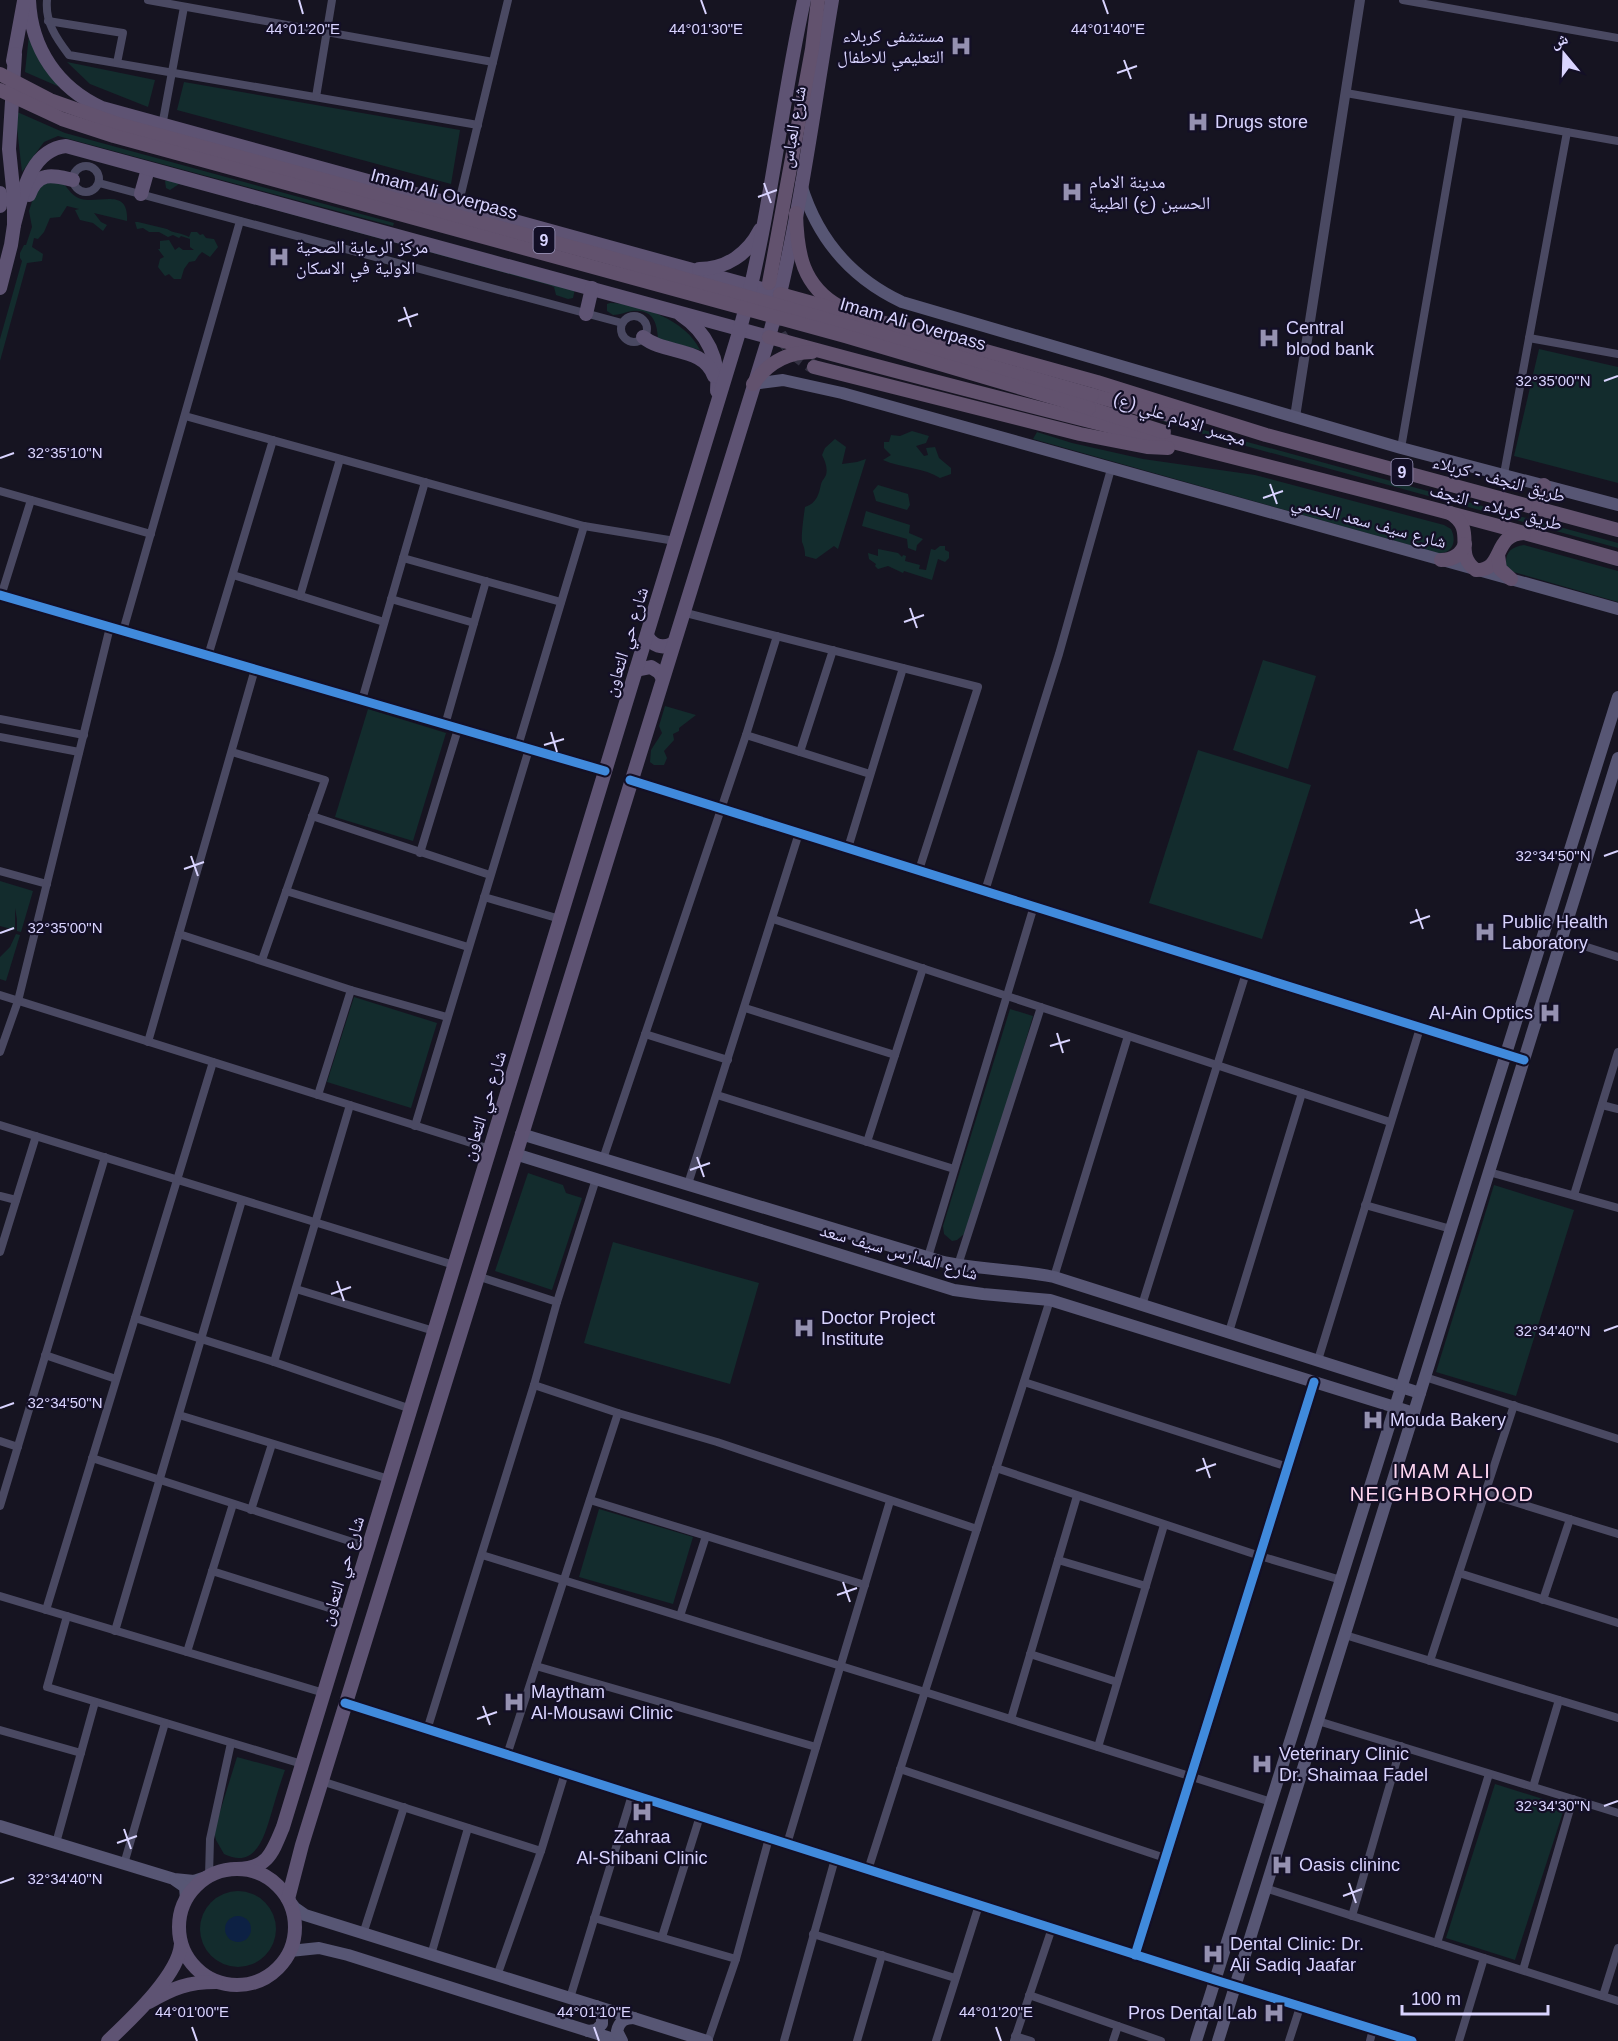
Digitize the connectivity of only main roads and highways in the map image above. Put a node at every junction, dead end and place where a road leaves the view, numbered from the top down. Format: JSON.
{"nodes":[{"id":1,"x":27,"y":0,"type":"edge"},
{"id":2,"x":804,"y":0,"type":"edge"},
{"id":3,"x":818,"y":0,"type":"edge"},
{"id":4,"x":832,"y":0,"type":"edge"},
{"id":5,"x":15,"y":54,"type":"junction"},
{"id":6,"x":0,"y":74,"type":"edge"},
{"id":7,"x":0,"y":90,"type":"edge"},
{"id":8,"x":0,"y":116,"type":"edge"},
{"id":9,"x":148,"y":169,"type":"junction"},
{"id":10,"x":73,"y":180,"type":"road end"},
{"id":11,"x":801,"y":184,"type":"junction"},
{"id":12,"x":404,"y":192,"type":"junction"},
{"id":13,"x":0,"y":193,"type":"edge"},
{"id":14,"x":141,"y":194,"type":"road end"},
{"id":15,"x":439,"y":201,"type":"junction"},
{"id":16,"x":0,"y":206,"type":"edge"},
{"id":17,"x":767,"y":211,"type":"junction"},
{"id":18,"x":796,"y":213,"type":"junction"},
{"id":19,"x":14,"y":225,"type":"junction"},
{"id":20,"x":391,"y":233,"type":"junction"},
{"id":21,"x":428,"y":243,"type":"junction"},
{"id":22,"x":11,"y":244,"type":"junction"},
{"id":23,"x":686,"y":268,"type":"junction"},
{"id":24,"x":769,"y":283,"type":"dead end"},
{"id":25,"x":752,"y":286,"type":"junction"},
{"id":26,"x":0,"y":288,"type":"edge"},
{"id":27,"x":592,"y":288,"type":"junction"},
{"id":28,"x":780,"y":294,"type":"junction"},
{"id":29,"x":671,"y":310,"type":"junction"},
{"id":30,"x":586,"y":314,"type":"road end"},
{"id":31,"x":855,"y":315,"type":"junction"},
{"id":32,"x":881,"y":322,"type":"junction"},
{"id":33,"x":740,"y":329,"type":"junction"},
{"id":34,"x":643,"y":337,"type":"road end"},
{"id":35,"x":769,"y":337,"type":"junction"},
{"id":36,"x":828,"y":354,"type":"junction"},
{"id":37,"x":871,"y":365,"type":"junction"},
{"id":38,"x":814,"y":367,"type":"tunnel mouth"},
{"id":39,"x":753,"y":384,"type":"junction"},
{"id":40,"x":717,"y":385,"type":"junction"},
{"id":41,"x":1091,"y":401,"type":"junction"},
{"id":42,"x":715,"y":411,"type":"junction"},
{"id":43,"x":1266,"y":435,"type":"junction"},
{"id":44,"x":1197,"y":448,"type":"junction"},
{"id":45,"x":1261,"y":463,"type":"junction"},
{"id":46,"x":1544,"y":485,"type":"junction"},
{"id":47,"x":1618,"y":505,"type":"edge"},
{"id":48,"x":1539,"y":509,"type":"junction"},
{"id":49,"x":1448,"y":513,"type":"junction"},
{"id":50,"x":1618,"y":530,"type":"edge"},
{"id":51,"x":1528,"y":533,"type":"junction"},
{"id":52,"x":1465,"y":542,"type":"junction"},
{"id":53,"x":1498,"y":555,"type":"junction"},
{"id":54,"x":1618,"y":559,"type":"edge"},
{"id":55,"x":1441,"y":560,"type":"junction"},
{"id":56,"x":1476,"y":570,"type":"junction"},
{"id":57,"x":1511,"y":579,"type":"junction"},
{"id":58,"x":1618,"y":609,"type":"edge"},
{"id":59,"x":647,"y":636,"type":"junction"},
{"id":60,"x":672,"y":644,"type":"junction"},
{"id":61,"x":636,"y":670,"type":"junction"},
{"id":62,"x":662,"y":677,"type":"junction"},
{"id":63,"x":1618,"y":697,"type":"edge"},
{"id":64,"x":1618,"y":758,"type":"edge"},
{"id":65,"x":521,"y":1134,"type":"junction"},
{"id":66,"x":515,"y":1154,"type":"junction"},
{"id":67,"x":477,"y":1191,"type":"junction"},
{"id":68,"x":729,"y":1197,"type":"junction"},
{"id":69,"x":500,"y":1201,"type":"junction"},
{"id":70,"x":753,"y":1204,"type":"junction"},
{"id":71,"x":721,"y":1217,"type":"junction"},
{"id":72,"x":468,"y":1221,"type":"junction"},
{"id":73,"x":746,"y":1225,"type":"junction"},
{"id":74,"x":492,"y":1227,"type":"junction"},
{"id":75,"x":1275,"y":1347,"type":"junction"},
{"id":76,"x":1296,"y":1354,"type":"junction"},
{"id":77,"x":1267,"y":1367,"type":"junction"},
{"id":78,"x":1287,"y":1374,"type":"junction"},
{"id":79,"x":1401,"y":1387,"type":"junction"},
{"id":80,"x":1420,"y":1393,"type":"junction"},
{"id":81,"x":1395,"y":1407,"type":"junction"},
{"id":82,"x":1414,"y":1413,"type":"junction"},
{"id":83,"x":1291,"y":1738,"type":"junction"},
{"id":84,"x":1311,"y":1742,"type":"junction"},
{"id":85,"x":1285,"y":1758,"type":"junction"},
{"id":86,"x":1304,"y":1766,"type":"junction"},
{"id":87,"x":0,"y":1826,"type":"edge"},
{"id":88,"x":236,"y":1869,"type":"junction"},
{"id":89,"x":209,"y":1876,"type":"junction"},
{"id":90,"x":174,"y":1879,"type":"junction"},
{"id":91,"x":186,"y":1899,"type":"junction"},
{"id":92,"x":288,"y":1899,"type":"junction"},
{"id":93,"x":181,"y":1944,"type":"junction"},
{"id":94,"x":290,"y":1951,"type":"junction"},
{"id":95,"x":218,"y":1982,"type":"junction"},
{"id":96,"x":145,"y":2005,"type":"junction"},
{"id":97,"x":596,"y":2006,"type":"junction"},
{"id":98,"x":635,"y":2018,"type":"junction"},
{"id":99,"x":588,"y":2031,"type":"junction"},
{"id":100,"x":108,"y":2041,"type":"edge"},
{"id":101,"x":621,"y":2041,"type":"edge"},
{"id":102,"x":707,"y":2041,"type":"edge"},
{"id":103,"x":1196,"y":2041,"type":"edge"},
{"id":104,"x":1218,"y":2041,"type":"edge"}],
"edges":[{"from":1,"to":5,"type":"main road"},
{"from":1,"to":12,"type":"main road"},
{"from":2,"to":17,"type":"main road","name":"شارع العباس"},
{"from":3,"to":24,"type":"highway"},
{"from":4,"to":11,"type":"main road","name":"شارع العباس"},
{"from":5,"to":8,"type":"main road"},
{"from":5,"to":19,"type":"main road"},
{"from":6,"to":41,"type":"highway","name":"Imam Ali Overpass","number":"9","bridge":true},
{"from":7,"to":41,"type":"highway","name":"Imam Ali Overpass","number":"9","bridge":true},
{"from":9,"to":14,"type":"main road"},
{"from":9,"to":19,"type":"main road"},
{"from":9,"to":20,"type":"main road"},
{"from":10,"to":22,"type":"main road"},
{"from":11,"to":18,"type":"main road","name":"شارع العباس"},
{"from":11,"to":46,"type":"main road"},
{"from":12,"to":15,"type":"main road"},
{"from":12,"to":20,"type":"main road"},
{"from":13,"to":16,"type":"main road"},
{"from":15,"to":21,"type":"main road"},
{"from":15,"to":23,"type":"main road"},
{"from":17,"to":23,"type":"main road"},
{"from":17,"to":25,"type":"main road","name":"شارع حي التعاون"},
{"from":18,"to":28,"type":"main road","name":"شارع العباس"},
{"from":18,"to":31,"type":"highway"},
{"from":19,"to":22,"type":"main road"},
{"from":20,"to":21,"type":"main road"},
{"from":21,"to":27,"type":"main road"},
{"from":22,"to":26,"type":"main road"},
{"from":23,"to":25,"type":"main road"},
{"from":25,"to":28,"type":"main road"},
{"from":25,"to":33,"type":"main road","name":"شارع حي التعاون"},
{"from":27,"to":29,"type":"main road"},
{"from":27,"to":30,"type":"main road"},
{"from":28,"to":31,"type":"highway"},
{"from":28,"to":35,"type":"main road","name":"شارع العباس"},
{"from":29,"to":33,"type":"main road"},
{"from":29,"to":40,"type":"main road"},
{"from":31,"to":32,"type":"highway"},
{"from":32,"to":37,"type":"highway"},
{"from":32,"to":43,"type":"highway"},
{"from":33,"to":35,"type":"main road"},
{"from":33,"to":42,"type":"main road","name":"شارع حي التعاون"},
{"from":34,"to":40,"type":"main road"},
{"from":35,"to":36,"type":"highway"},
{"from":35,"to":39,"type":"main road","name":"شارع العباس"},
{"from":36,"to":37,"type":"highway"},
{"from":36,"to":39,"type":"highway"},
{"from":37,"to":44,"type":"highway"},
{"from":38,"to":44,"type":"highway"},
{"from":39,"to":55,"type":"main road","name":"شارع سيف سعد الخدمي"},
{"from":39,"to":60,"type":"main road"},
{"from":40,"to":42,"type":"main road"},
{"from":41,"to":43,"type":"highway","name":"مجسر الامام علي (ع)","number":"9"},
{"from":41,"to":45,"type":"highway","name":"مجسر الامام علي (ع)","number":"9"},
{"from":42,"to":59,"type":"main road","name":"شارع حي التعاون"},
{"from":43,"to":48,"type":"highway","name":"طريق النجف - كربلاء","number":"9"},
{"from":44,"to":45,"type":"highway"},
{"from":45,"to":49,"type":"highway","name":"طريق كربلاء - النجف","number":"9"},
{"from":46,"to":47,"type":"main road"},
{"from":46,"to":48,"type":"highway"},
{"from":48,"to":50,"type":"highway","name":"طريق النجف - كربلاء","number":"9"},
{"from":49,"to":51,"type":"highway","name":"طريق كربلاء - النجف","number":"9"},
{"from":49,"to":52,"type":"highway"},
{"from":51,"to":53,"type":"highway"},
{"from":51,"to":54,"type":"highway","name":"طريق كربلاء - النجف","number":"9"},
{"from":52,"to":55,"type":"highway"},
{"from":52,"to":56,"type":"highway"},
{"from":53,"to":56,"type":"highway"},
{"from":53,"to":57,"type":"highway"},
{"from":55,"to":56,"type":"main road","name":"شارع سيف سعد الخدمي"},
{"from":56,"to":57,"type":"main road","name":"شارع سيف سعد الخدمي"},
{"from":57,"to":58,"type":"main road","name":"شارع سيف سعد الخدمي"},
{"from":59,"to":60,"type":"main road"},
{"from":59,"to":61,"type":"main road","name":"شارع حي التعاون"},
{"from":60,"to":62,"type":"main road"},
{"from":61,"to":62,"type":"main road"},
{"from":61,"to":67,"type":"main road","name":"شارع حي التعاون"},
{"from":62,"to":65,"type":"main road"},
{"from":63,"to":79,"type":"main road"},
{"from":64,"to":80,"type":"main road"},
{"from":65,"to":66,"type":"main road"},
{"from":65,"to":68,"type":"main road","name":"شارع المدارس سيف سعد"},
{"from":66,"to":69,"type":"main road"},
{"from":66,"to":71,"type":"main road","name":"شارع المدارس سيف سعد"},
{"from":67,"to":69,"type":"main road"},
{"from":67,"to":72,"type":"main road","name":"شارع حي التعاون"},
{"from":68,"to":70,"type":"main road","name":"شارع المدارس سيف سعد"},
{"from":68,"to":71,"type":"main road"},
{"from":69,"to":74,"type":"main road"},
{"from":70,"to":73,"type":"main road"},
{"from":70,"to":75,"type":"main road","name":"شارع المدارس سيف سعد"},
{"from":71,"to":73,"type":"main road","name":"شارع المدارس سيف سعد"},
{"from":72,"to":74,"type":"main road"},
{"from":72,"to":88,"type":"main road","name":"شارع حي التعاون"},
{"from":73,"to":77,"type":"main road","name":"شارع المدارس سيف سعد"},
{"from":74,"to":92,"type":"main road"},
{"from":75,"to":76,"type":"main road","name":"شارع المدارس سيف سعد"},
{"from":75,"to":77,"type":"main road"},
{"from":76,"to":78,"type":"main road"},
{"from":76,"to":79,"type":"main road","name":"شارع المدارس سيف سعد"},
{"from":77,"to":78,"type":"main road","name":"شارع المدارس سيف سعد"},
{"from":78,"to":81,"type":"main road","name":"شارع المدارس سيف سعد"},
{"from":79,"to":80,"type":"main road","name":"شارع المدارس سيف سعد"},
{"from":79,"to":81,"type":"main road"},
{"from":80,"to":82,"type":"main road"},
{"from":81,"to":82,"type":"main road","name":"شارع المدارس سيف سعد"},
{"from":81,"to":83,"type":"main road"},
{"from":82,"to":84,"type":"main road"},
{"from":83,"to":84,"type":"main road"},
{"from":83,"to":85,"type":"main road"},
{"from":84,"to":86,"type":"main road"},
{"from":85,"to":86,"type":"main road"},
{"from":85,"to":103,"type":"main road"},
{"from":86,"to":104,"type":"main road"},
{"from":87,"to":90,"type":"main road"},
{"from":88,"to":89,"type":"main road"},
{"from":88,"to":92,"type":"main road"},
{"from":89,"to":90,"type":"main road"},
{"from":89,"to":91,"type":"main road"},
{"from":90,"to":91,"type":"main road"},
{"from":91,"to":93,"type":"main road"},
{"from":92,"to":94,"type":"main road"},
{"from":92,"to":97,"type":"main road"},
{"from":93,"to":95,"type":"main road"},
{"from":93,"to":96,"type":"main road"},
{"from":94,"to":95,"type":"main road"},
{"from":94,"to":99,"type":"main road"},
{"from":95,"to":96,"type":"main road"},
{"from":96,"to":100,"type":"main road"},
{"from":97,"to":98,"type":"main road"},
{"from":97,"to":99,"type":"main road"},
{"from":98,"to":101,"type":"main road"},
{"from":98,"to":102,"type":"main road"},
{"from":99,"to":101,"type":"main road"}]}
